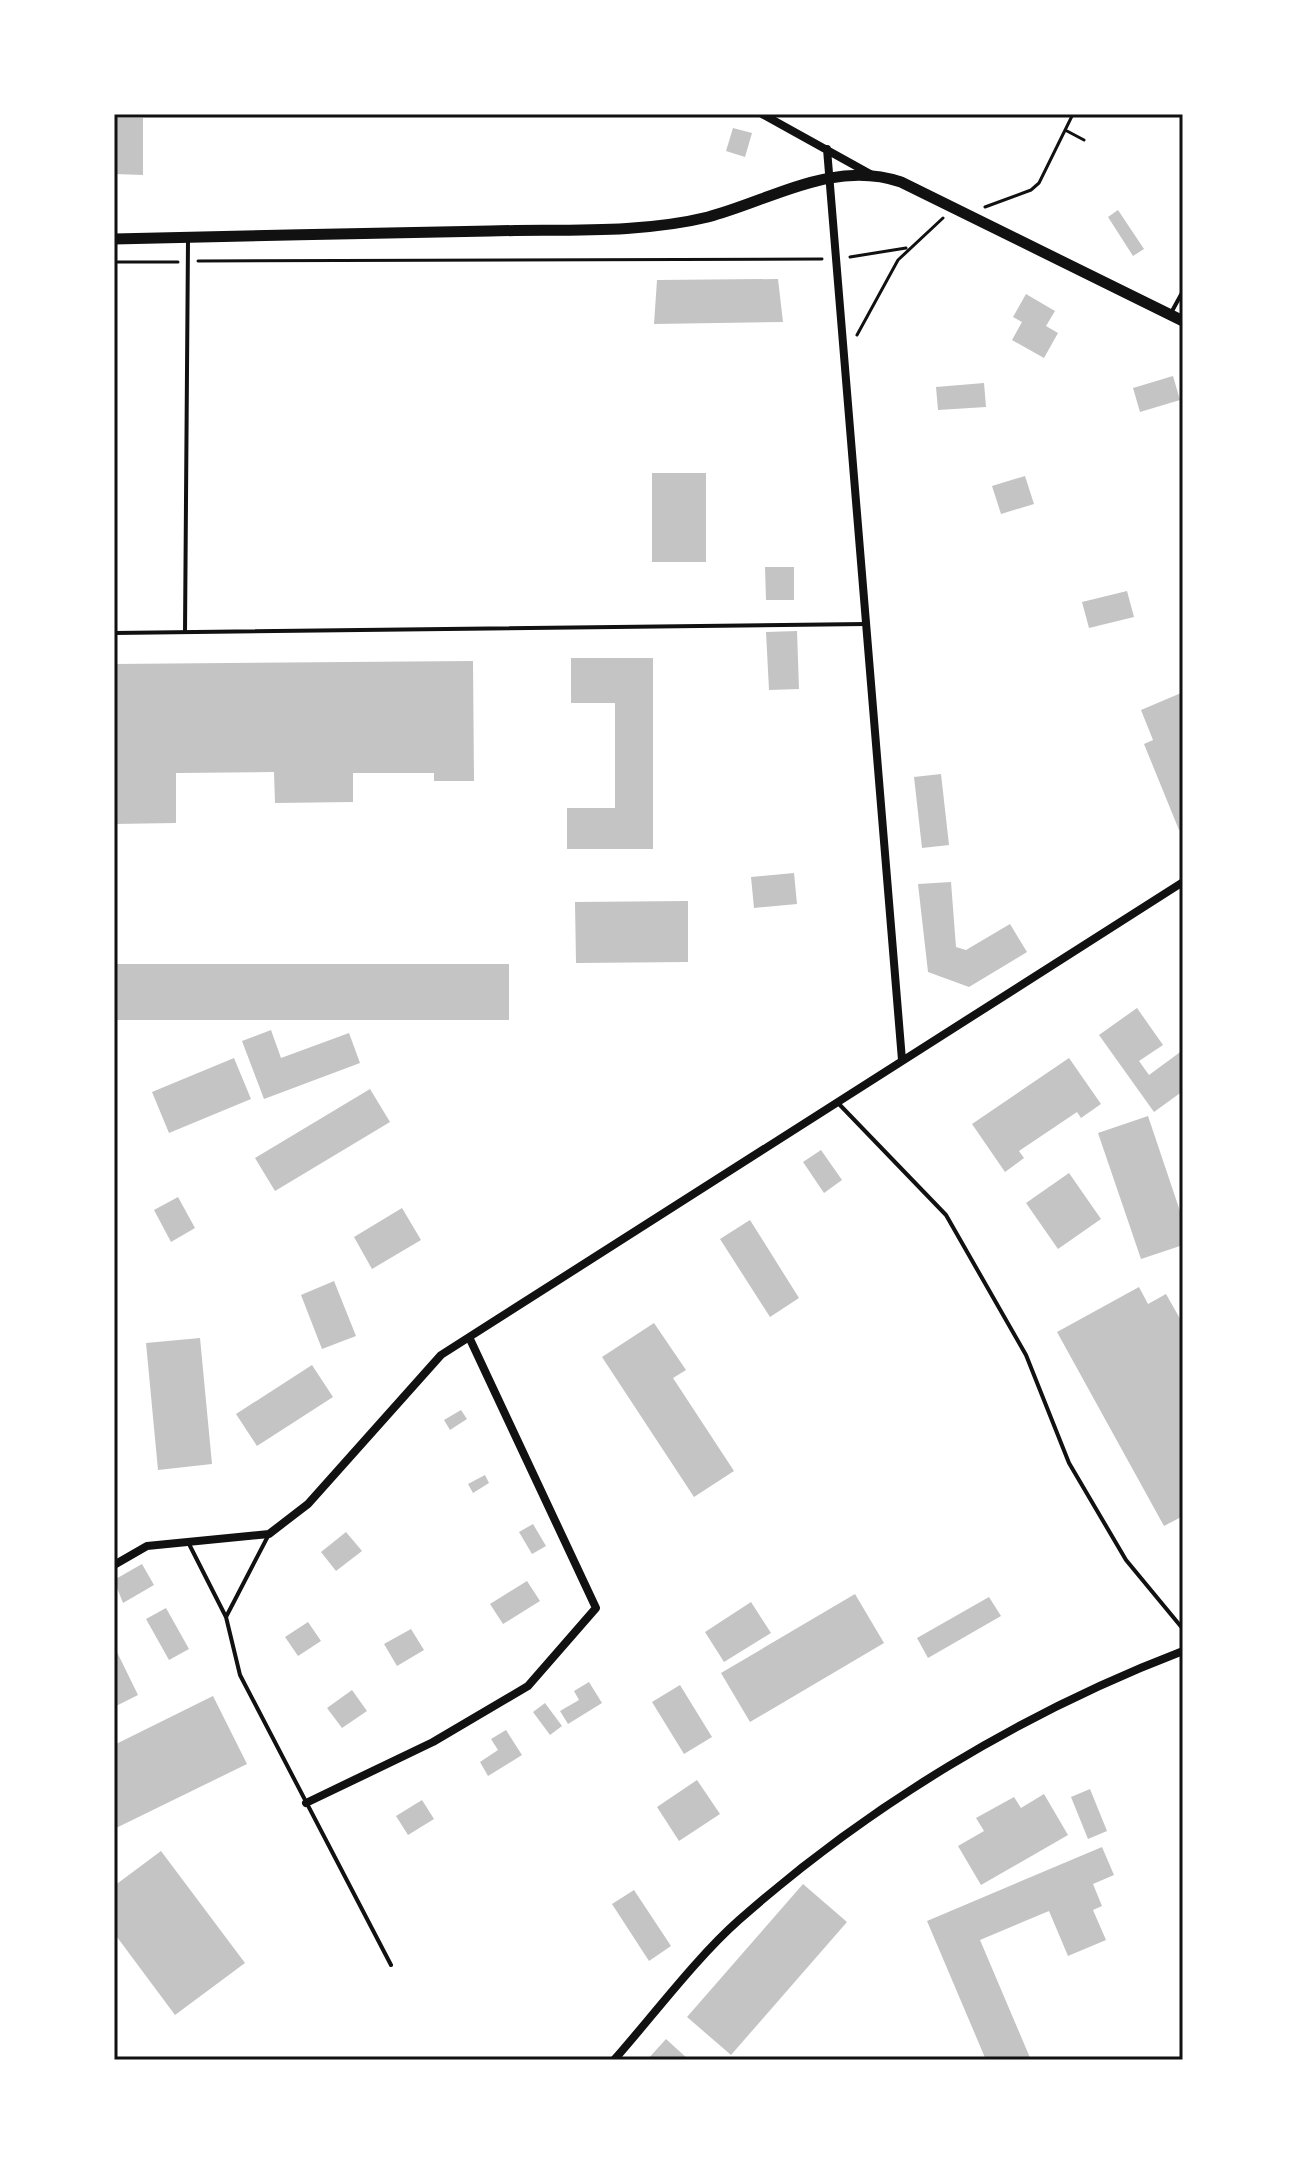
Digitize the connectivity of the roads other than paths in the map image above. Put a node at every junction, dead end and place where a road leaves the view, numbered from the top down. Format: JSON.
{"nodes":[{"id":1,"x":762,"y":114,"type":"edge"},
{"id":2,"x":827,"y":149,"type":"junction"},
{"id":3,"x":872,"y":175,"type":"junction"},
{"id":4,"x":829,"y":177,"type":"junction"},
{"id":5,"x":188,"y":237,"type":"junction"},
{"id":6,"x":114,"y":239,"type":"edge"},
{"id":7,"x":1183,"y":291,"type":"edge"},
{"id":8,"x":1171,"y":314,"type":"junction"},
{"id":9,"x":1183,"y":321,"type":"edge"},
{"id":10,"x":866,"y":624,"type":"junction"},
{"id":11,"x":185,"y":632,"type":"junction"},
{"id":12,"x":114,"y":633,"type":"edge"},
{"id":13,"x":1183,"y":882,"type":"edge"},
{"id":14,"x":902,"y":1060,"type":"junction"},
{"id":15,"x":836,"y":1102,"type":"junction"},
{"id":16,"x":469,"y":1337,"type":"junction"},
{"id":17,"x":269,"y":1534,"type":"junction"},
{"id":18,"x":188,"y":1542,"type":"junction"},
{"id":19,"x":114,"y":1565,"type":"edge"},
{"id":20,"x":226,"y":1617,"type":"junction"},
{"id":21,"x":1183,"y":1629,"type":"edge"},
{"id":22,"x":1183,"y":1651,"type":"edge"},
{"id":23,"x":306,"y":1803,"type":"junction"},
{"id":24,"x":391,"y":1965,"type":"dead end"},
{"id":25,"x":614,"y":2060,"type":"edge"}],
"edges":[{"from":1,"to":2,"type":"street"},
{"from":2,"to":3,"type":"street"},
{"from":2,"to":4,"type":"street"},
{"from":3,"to":4,"type":"main road"},
{"from":3,"to":8,"type":"main road"},
{"from":4,"to":5,"type":"main road"},
{"from":4,"to":10,"type":"street"},
{"from":5,"to":6,"type":"main road"},
{"from":5,"to":11,"type":"lane"},
{"from":7,"to":8,"type":"lane"},
{"from":8,"to":9,"type":"main road"},
{"from":10,"to":11,"type":"lane"},
{"from":10,"to":14,"type":"street"},
{"from":11,"to":12,"type":"lane"},
{"from":13,"to":14,"type":"street"},
{"from":14,"to":15,"type":"street"},
{"from":15,"to":16,"type":"street"},
{"from":15,"to":21,"type":"lane"},
{"from":16,"to":17,"type":"street"},
{"from":16,"to":23,"type":"street"},
{"from":17,"to":18,"type":"street"},
{"from":17,"to":20,"type":"lane"},
{"from":18,"to":19,"type":"street"},
{"from":18,"to":20,"type":"lane"},
{"from":20,"to":23,"type":"lane"},
{"from":22,"to":25,"type":"street"},
{"from":23,"to":24,"type":"lane"}]}
